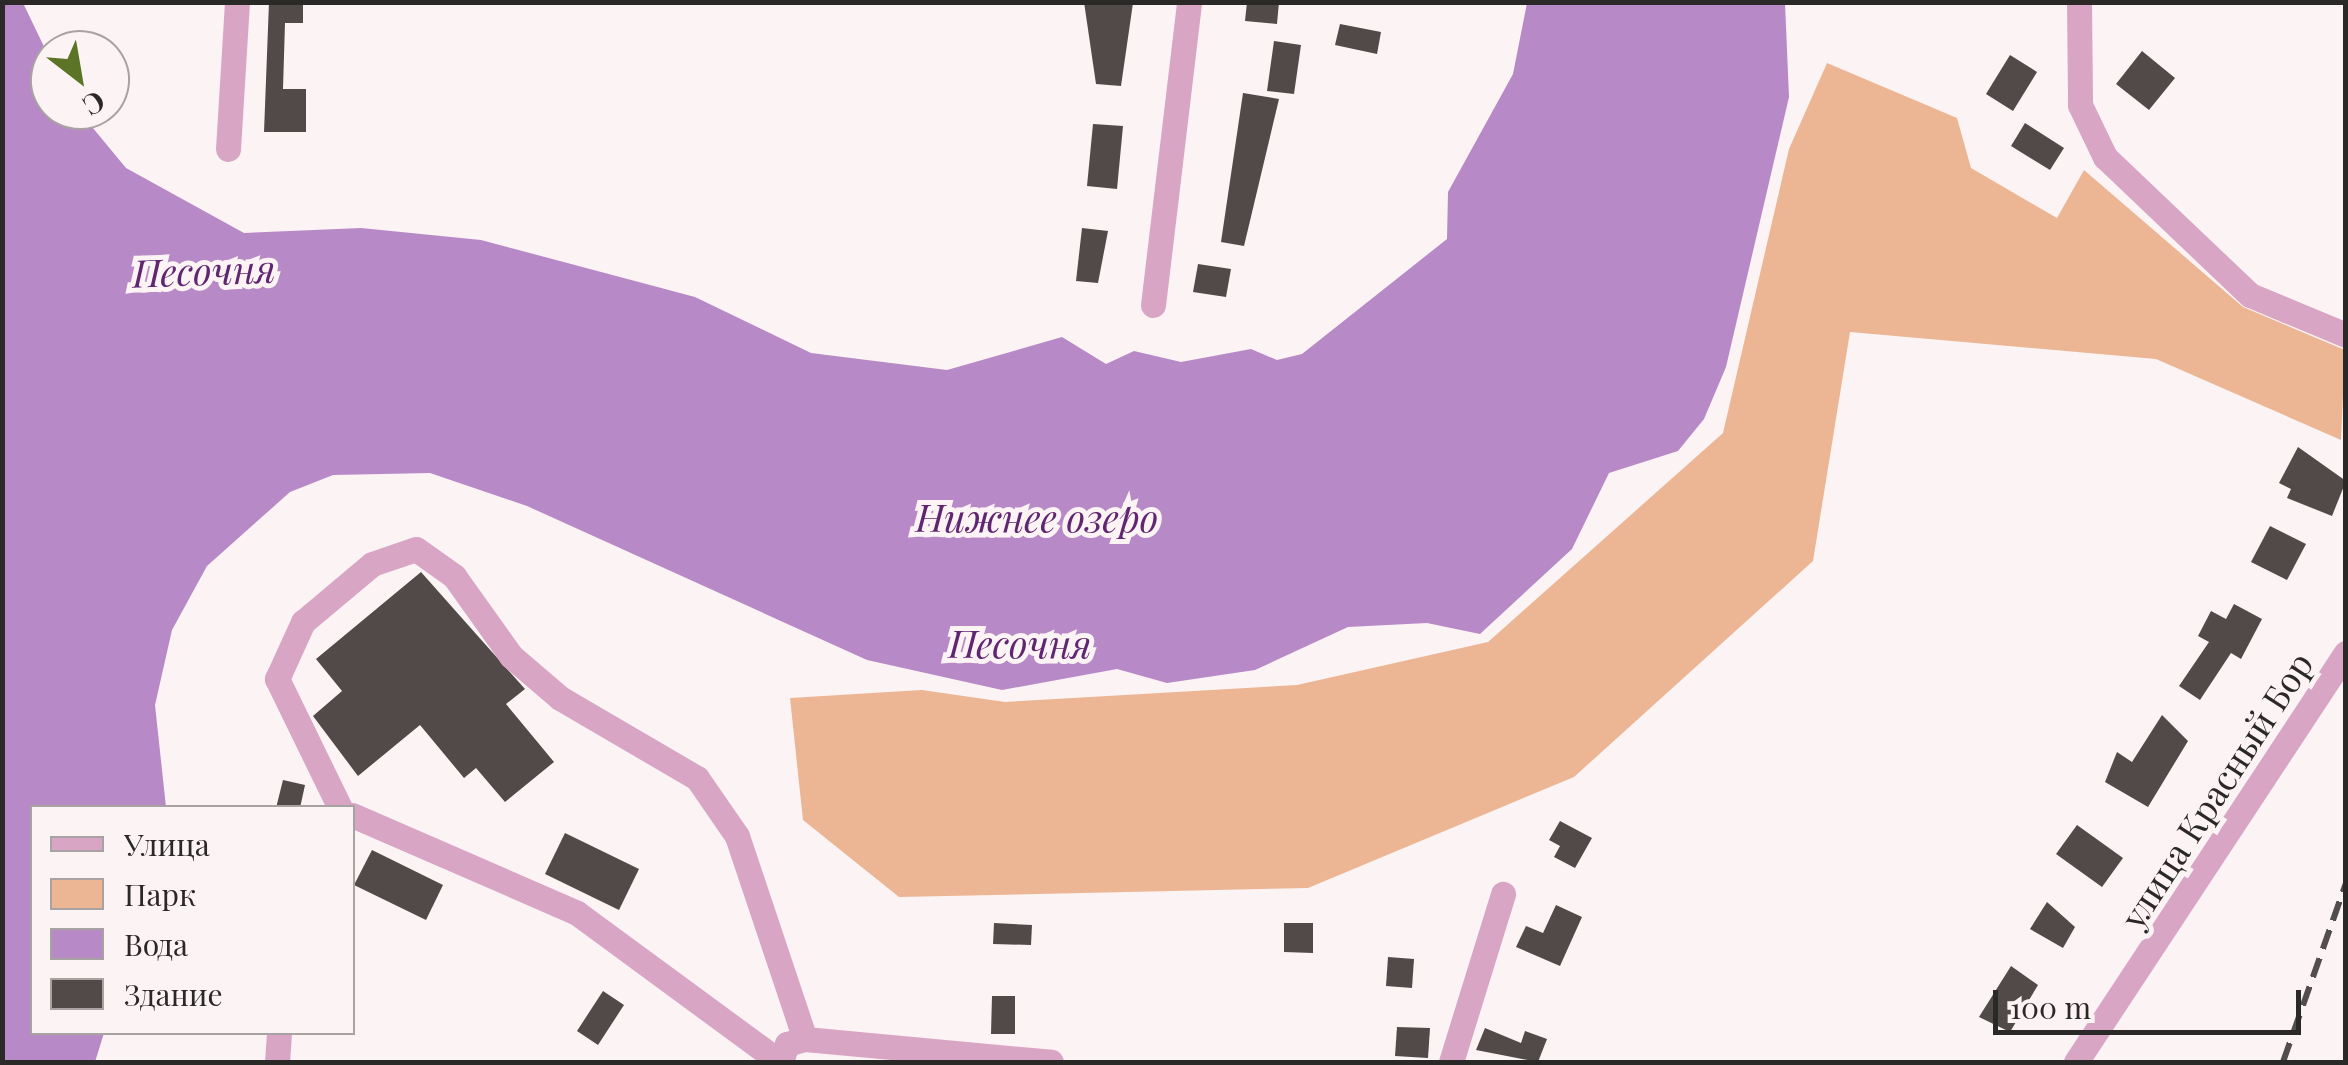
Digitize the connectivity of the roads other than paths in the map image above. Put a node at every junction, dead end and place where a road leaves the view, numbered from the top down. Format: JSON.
{"nodes":[{"id":1,"x":236,"y":2,"type":"edge"},
{"id":2,"x":1189,"y":2,"type":"edge"},
{"id":3,"x":2078,"y":6,"type":"edge"},
{"id":4,"x":228,"y":149,"type":"dead end"},
{"id":5,"x":1153,"y":305,"type":"dead end"},
{"id":6,"x":2346,"y":335,"type":"edge"},
{"id":7,"x":2346,"y":653,"type":"edge"},
{"id":8,"x":339,"y":805,"type":"edge"},
{"id":9,"x":355,"y":816,"type":"edge"},
{"id":10,"x":1503,"y":894,"type":"dead end"},
{"id":11,"x":279,"y":1035,"type":"edge"},
{"id":12,"x":806,"y":1039,"type":"junction"},
{"id":13,"x":277,"y":1062,"type":"edge"},
{"id":14,"x":780,"y":1062,"type":"edge"},
{"id":15,"x":1050,"y":1062,"type":"edge"},
{"id":16,"x":1452,"y":1062,"type":"edge"},
{"id":17,"x":2076,"y":1062,"type":"edge"}],
"edges":[{"from":1,"to":4,"type":"street"},
{"from":2,"to":5,"type":"street"},
{"from":3,"to":6,"type":"street"},
{"from":7,"to":17,"type":"street","name":"улица Красный Бор"},
{"from":8,"to":12,"type":"street"},
{"from":9,"to":14,"type":"street"},
{"from":10,"to":16,"type":"street"},
{"from":11,"to":13,"type":"street"},
{"from":12,"to":14,"type":"street"},
{"from":12,"to":15,"type":"street"}]}
